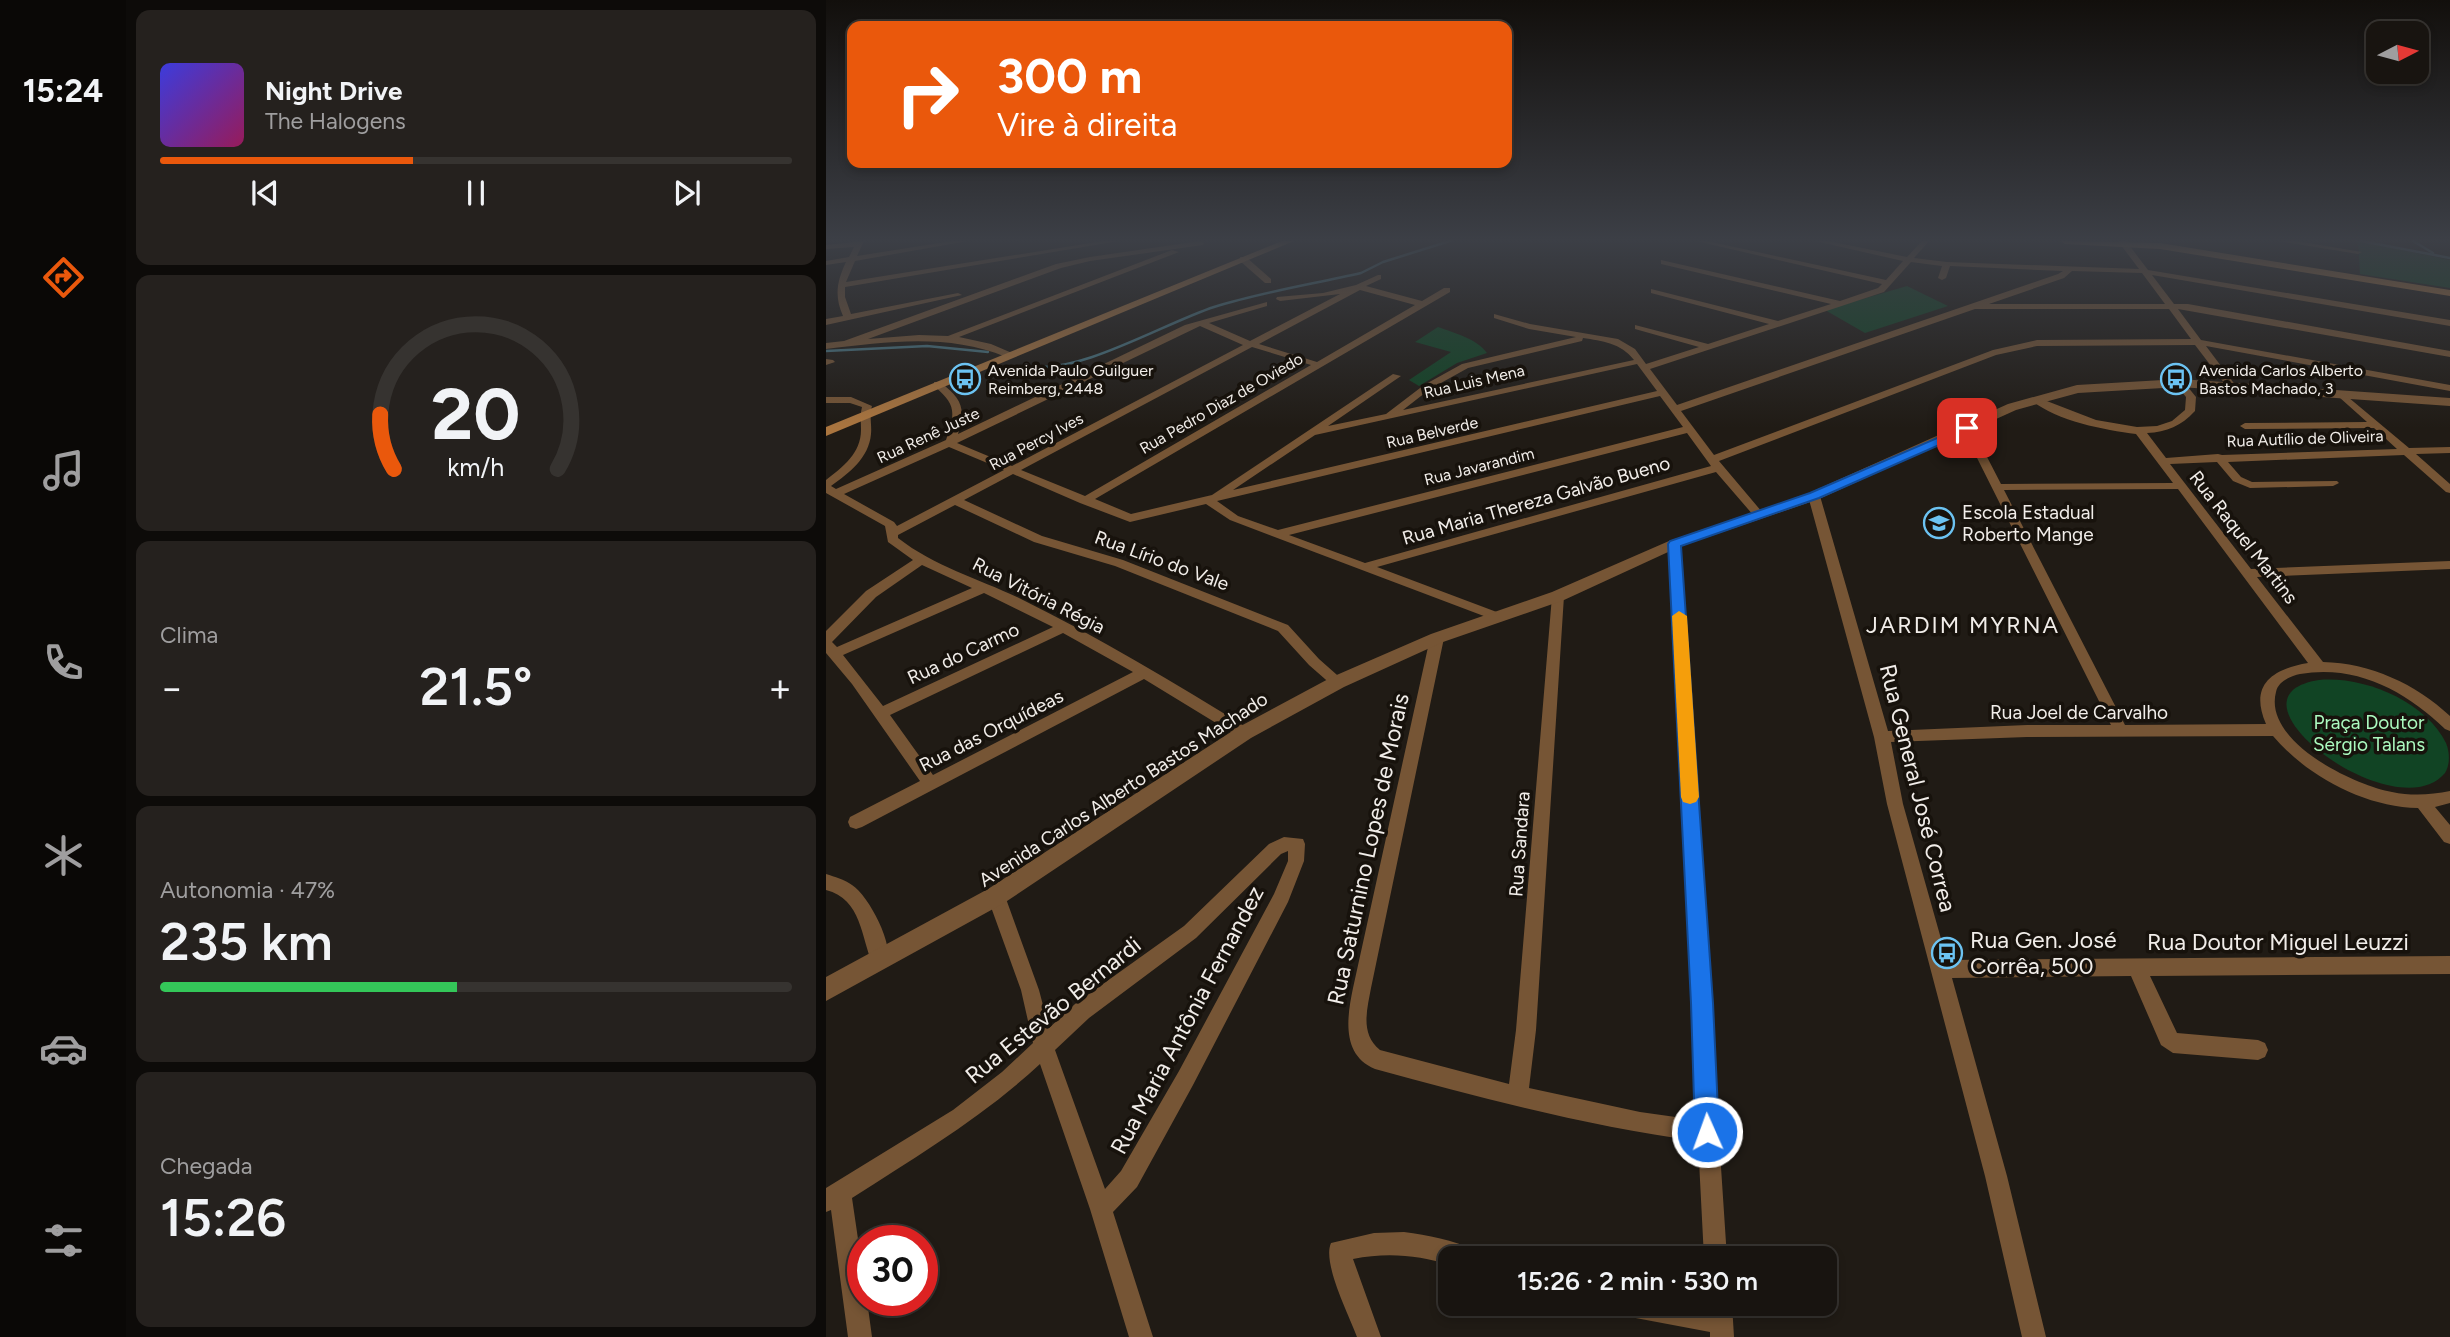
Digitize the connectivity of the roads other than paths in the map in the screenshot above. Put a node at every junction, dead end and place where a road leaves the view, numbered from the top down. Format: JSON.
{"nodes":[{"id":1,"x":841,"y":303,"type":"edge"},
{"id":2,"x":916,"y":303,"type":"edge"},
{"id":3,"x":955,"y":303,"type":"edge"},
{"id":4,"x":1041,"y":303,"type":"edge"},
{"id":5,"x":1135,"y":303,"type":"edge"},
{"id":6,"x":1329,"y":303,"type":"edge"},
{"id":7,"x":1700,"y":303,"type":"edge"},
{"id":8,"x":1981,"y":303,"type":"edge"},
{"id":9,"x":2168,"y":303,"type":"edge"},
{"id":10,"x":2334,"y":303,"type":"edge"},
{"id":11,"x":1264,"y":304,"type":"dead end"},
{"id":12,"x":1422,"y":304,"type":"edge"},
{"id":13,"x":1839,"y":304,"type":"edge"},
{"id":14,"x":1973,"y":306,"type":"junction"},
{"id":15,"x":2170,"y":306,"type":"junction"},
{"id":16,"x":1497,"y":316,"type":"dead end"},
{"id":17,"x":848,"y":318,"type":"junction"},
{"id":18,"x":826,"y":322,"type":"edge"},
{"id":19,"x":1201,"y":323,"type":"junction"},
{"id":20,"x":2450,"y":323,"type":"edge"},
{"id":21,"x":1777,"y":324,"type":"junction"},
{"id":22,"x":1638,"y":327,"type":"dead end"},
{"id":23,"x":952,"y":337,"type":"junction"},
{"id":24,"x":1587,"y":338,"type":"junction"},
{"id":25,"x":2198,"y":342,"type":"junction"},
{"id":26,"x":845,"y":344,"type":"junction"},
{"id":27,"x":1253,"y":344,"type":"junction"},
{"id":28,"x":826,"y":346,"type":"edge"},
{"id":29,"x":1706,"y":346,"type":"junction"},
{"id":30,"x":2450,"y":354,"type":"edge"},
{"id":31,"x":1009,"y":355,"type":"junction"},
{"id":32,"x":1319,"y":365,"type":"junction"},
{"id":33,"x":1642,"y":365,"type":"junction"},
{"id":34,"x":1396,"y":376,"type":"dead end"},
{"id":35,"x":2180,"y":383,"type":"junction"},
{"id":36,"x":937,"y":384,"type":"junction"},
{"id":37,"x":2231,"y":386,"type":"junction"},
{"id":38,"x":2449,"y":392,"type":"edge"},
{"id":39,"x":1662,"y":393,"type":"junction"},
{"id":40,"x":2342,"y":395,"type":"junction"},
{"id":41,"x":826,"y":400,"type":"edge"},
{"id":42,"x":2036,"y":400,"type":"junction"},
{"id":43,"x":1676,"y":410,"type":"junction"},
{"id":44,"x":863,"y":415,"type":"junction"},
{"id":45,"x":1389,"y":416,"type":"junction"},
{"id":46,"x":2377,"y":425,"type":"junction"},
{"id":47,"x":2245,"y":426,"type":"dead end"},
{"id":48,"x":1967,"y":428,"type":"junction"},
{"id":49,"x":1689,"y":429,"type":"junction"},
{"id":50,"x":2139,"y":430,"type":"junction"},
{"id":51,"x":826,"y":432,"type":"edge"},
{"id":52,"x":1316,"y":432,"type":"junction"},
{"id":53,"x":951,"y":442,"type":"junction"},
{"id":54,"x":2450,"y":450,"type":"edge"},
{"id":55,"x":2407,"y":451,"type":"junction"},
{"id":56,"x":2218,"y":457,"type":"junction"},
{"id":57,"x":2161,"y":461,"type":"junction"},
{"id":58,"x":1715,"y":464,"type":"junction"},
{"id":59,"x":1012,"y":472,"type":"junction"},
{"id":60,"x":2333,"y":483,"type":"dead end"},
{"id":61,"x":2180,"y":486,"type":"junction"},
{"id":62,"x":1999,"y":487,"type":"junction"},
{"id":63,"x":829,"y":489,"type":"edge"},
{"id":64,"x":2450,"y":490,"type":"edge"},
{"id":65,"x":1814,"y":496,"type":"junction"},
{"id":66,"x":956,"y":500,"type":"junction"},
{"id":67,"x":1084,"y":501,"type":"junction"},
{"id":68,"x":1210,"y":501,"type":"junction"},
{"id":69,"x":1758,"y":514,"type":"junction"},
{"id":70,"x":893,"y":533,"type":"junction"},
{"id":71,"x":1278,"y":534,"type":"junction"},
{"id":72,"x":1674,"y":544,"type":"junction"},
{"id":73,"x":922,"y":559,"type":"junction"},
{"id":74,"x":2450,"y":565,"type":"edge"},
{"id":75,"x":1364,"y":567,"type":"junction"},
{"id":76,"x":2247,"y":573,"type":"junction"},
{"id":77,"x":985,"y":587,"type":"junction"},
{"id":78,"x":1558,"y":596,"type":"junction"},
{"id":79,"x":1497,"y":617,"type":"junction"},
{"id":80,"x":1062,"y":628,"type":"junction"},
{"id":81,"x":1437,"y":638,"type":"junction"},
{"id":82,"x":829,"y":645,"type":"edge"},
{"id":83,"x":2319,"y":667,"type":"junction"},
{"id":84,"x":1144,"y":673,"type":"junction"},
{"id":85,"x":1338,"y":682,"type":"junction"},
{"id":86,"x":881,"y":713,"type":"junction"},
{"id":87,"x":2450,"y":725,"type":"edge"},
{"id":88,"x":2277,"y":730,"type":"junction"},
{"id":89,"x":2121,"y":732,"type":"junction"},
{"id":90,"x":1244,"y":733,"type":"junction"},
{"id":91,"x":1882,"y":737,"type":"junction"},
{"id":92,"x":930,"y":783,"type":"junction"},
{"id":93,"x":2450,"y":797,"type":"edge"},
{"id":94,"x":2422,"y":802,"type":"junction"},
{"id":95,"x":856,"y":822,"type":"dead end"},
{"id":96,"x":2450,"y":837,"type":"edge"},
{"id":97,"x":1297,"y":844,"type":"joint"},
{"id":98,"x":826,"y":882,"type":"edge"},
{"id":99,"x":996,"y":896,"type":"junction"},
{"id":100,"x":880,"y":959,"type":"junction"},
{"id":101,"x":2450,"y":965,"type":"edge"},
{"id":102,"x":2136,"y":967,"type":"junction"},
{"id":103,"x":1939,"y":969,"type":"junction"},
{"id":104,"x":826,"y":990,"type":"edge"},
{"id":105,"x":1044,"y":1047,"type":"junction"},
{"id":106,"x":2258,"y":1050,"type":"dead end"},
{"id":107,"x":1518,"y":1094,"type":"junction"},
{"id":108,"x":1707,"y":1132,"type":"junction"},
{"id":109,"x":833,"y":1197,"type":"edge"},
{"id":110,"x":1101,"y":1209,"type":"junction"},
{"id":111,"x":1715,"y":1246,"type":"edge"},
{"id":112,"x":1438,"y":1250,"type":"edge"},
{"id":113,"x":1682,"y":1316,"type":"edge"},
{"id":114,"x":1721,"y":1320,"type":"edge"},
{"id":115,"x":860,"y":1337,"type":"edge"},
{"id":116,"x":1141,"y":1337,"type":"edge"},
{"id":117,"x":1369,"y":1337,"type":"edge"},
{"id":118,"x":2034,"y":1337,"type":"edge"},
{"id":119,"x":2040,"y":1337,"type":"edge"}],
"edges":[{"from":1,"to":17,"type":"street"},
{"from":2,"to":17,"type":"street"},
{"from":3,"to":26,"type":"street"},
{"from":4,"to":23,"type":"street"},
{"from":5,"to":31,"type":"main road"},
{"from":6,"to":27,"type":"street","name":"Rua Percy Ives"},
{"from":7,"to":21,"type":"street"},
{"from":8,"to":14,"type":"street"},
{"from":9,"to":15,"type":"street"},
{"from":10,"to":20,"type":"street"},
{"from":11,"to":19,"type":"street","name":"Rua Renê Juste"},
{"from":12,"to":32,"type":"street","name":"Rua Pedro Diaz de Oviedo"},
{"from":13,"to":21,"type":"street","name":"Rua Luis Mena"},
{"from":14,"to":15,"type":"street"},
{"from":14,"to":43,"type":"street"},
{"from":15,"to":25,"type":"street"},
{"from":15,"to":30,"type":"street"},
{"from":16,"to":24,"type":"street"},
{"from":17,"to":18,"type":"street"},
{"from":19,"to":27,"type":"street"},
{"from":19,"to":53,"type":"street","name":"Rua Renê Juste"},
{"from":21,"to":29,"type":"street","name":"Rua Luis Mena"},
{"from":22,"to":29,"type":"street"},
{"from":23,"to":26,"type":"street"},
{"from":23,"to":31,"type":"street"},
{"from":24,"to":33,"type":"street"},
{"from":24,"to":45,"type":"street"},
{"from":25,"to":37,"type":"street"},
{"from":25,"to":38,"type":"street","name":"Rua Maria Thereza Galvão Bueno"},
{"from":25,"to":58,"type":"street","name":"Rua Maria Thereza Galvão Bueno"},
{"from":26,"to":28,"type":"street"},
{"from":27,"to":32,"type":"street"},
{"from":27,"to":59,"type":"street","name":"Rua Percy Ives"},
{"from":29,"to":33,"type":"street","name":"Rua Luis Mena"},
{"from":31,"to":36,"type":"main road"},
{"from":32,"to":67,"type":"street","name":"Rua Pedro Diaz de Oviedo"},
{"from":33,"to":39,"type":"street"},
{"from":33,"to":45,"type":"street","name":"Rua Luis Mena"},
{"from":34,"to":52,"type":"street"},
{"from":35,"to":37,"type":"street","name":"Avenida Carlos Alberto Bastos Machado"},
{"from":35,"to":42,"type":"street","name":"Avenida Carlos Alberto Bastos Machado"},
{"from":35,"to":50,"type":"street"},
{"from":36,"to":44,"type":"main road"},
{"from":36,"to":53,"type":"street"},
{"from":37,"to":40,"type":"street","name":"Avenida Carlos Alberto Bastos Machado"},
{"from":38,"to":40,"type":"street","name":"Avenida Carlos Alberto Bastos Machado"},
{"from":39,"to":43,"type":"street"},
{"from":39,"to":68,"type":"street","name":"Rua Belverde"},
{"from":40,"to":46,"type":"street"},
{"from":41,"to":44,"type":"street"},
{"from":42,"to":48,"type":"street","name":"Avenida Carlos Alberto Bastos Machado"},
{"from":42,"to":50,"type":"street"},
{"from":43,"to":49,"type":"street"},
{"from":44,"to":51,"type":"main road"},
{"from":44,"to":63,"type":"street"},
{"from":45,"to":52,"type":"street","name":"Rua Luis Mena"},
{"from":46,"to":47,"type":"street"},
{"from":46,"to":55,"type":"street"},
{"from":48,"to":62,"type":"street"},
{"from":48,"to":65,"type":"street","name":"Avenida Carlos Alberto Bastos Machado"},
{"from":49,"to":58,"type":"street"},
{"from":49,"to":71,"type":"street","name":"Rua Javarandim"},
{"from":50,"to":57,"type":"street","name":"Rua Raquel Martins"},
{"from":52,"to":68,"type":"street"},
{"from":53,"to":59,"type":"street","name":"Rua Belverde"},
{"from":53,"to":63,"type":"street","name":"Rua Renê Juste"},
{"from":54,"to":55,"type":"street","name":"Rua Autílio de Oliveira"},
{"from":55,"to":56,"type":"street","name":"Rua Autílio de Oliveira"},
{"from":55,"to":64,"type":"street"},
{"from":56,"to":57,"type":"street","name":"Rua Autílio de Oliveira"},
{"from":56,"to":60,"type":"street"},
{"from":57,"to":61,"type":"street","name":"Rua Raquel Martins"},
{"from":58,"to":69,"type":"street"},
{"from":58,"to":75,"type":"street","name":"Rua Maria Thereza Galvão Bueno"},
{"from":59,"to":66,"type":"street","name":"Rua Percy Ives"},
{"from":59,"to":67,"type":"street","name":"Rua Belverde"},
{"from":61,"to":62,"type":"street"},
{"from":61,"to":76,"type":"street","name":"Rua Raquel Martins"},
{"from":62,"to":89,"type":"street"},
{"from":63,"to":70,"type":"street","name":"Rua Vitória Régia"},
{"from":65,"to":69,"type":"street","name":"Avenida Carlos Alberto Bastos Machado"},
{"from":65,"to":91,"type":"street","name":"Rua General José Correa"},
{"from":66,"to":70,"type":"street","name":"Rua Percy Ives"},
{"from":66,"to":85,"type":"street","name":"Rua Lírio do Vale"},
{"from":67,"to":68,"type":"street","name":"Rua Belverde"},
{"from":68,"to":71,"type":"street"},
{"from":69,"to":72,"type":"street","name":"Avenida Carlos Alberto Bastos Machado"},
{"from":70,"to":73,"type":"street","name":"Rua Vitória Régia"},
{"from":71,"to":75,"type":"street"},
{"from":72,"to":78,"type":"street","name":"Avenida Carlos Alberto Bastos Machado"},
{"from":72,"to":108,"type":"street"},
{"from":73,"to":77,"type":"street","name":"Rua Vitória Régia"},
{"from":73,"to":82,"type":"street"},
{"from":74,"to":76,"type":"street"},
{"from":75,"to":79,"type":"street"},
{"from":76,"to":83,"type":"street","name":"Rua Raquel Martins"},
{"from":77,"to":80,"type":"street","name":"Rua Vitória Régia"},
{"from":77,"to":82,"type":"street"},
{"from":78,"to":79,"type":"street","name":"Avenida Carlos Alberto Bastos Machado"},
{"from":78,"to":107,"type":"street","name":"Rua Sandara"},
{"from":79,"to":81,"type":"street","name":"Avenida Carlos Alberto Bastos Machado"},
{"from":80,"to":84,"type":"street","name":"Rua Vitória Régia"},
{"from":80,"to":86,"type":"street","name":"Rua do Carmo"},
{"from":81,"to":85,"type":"street","name":"Avenida Carlos Alberto Bastos Machado"},
{"from":81,"to":107,"type":"street","name":"Rua Saturnino Lopes de Morais"},
{"from":82,"to":86,"type":"street"},
{"from":83,"to":87,"type":"street"},
{"from":83,"to":88,"type":"street"},
{"from":84,"to":90,"type":"street","name":"Rua Vitória Régia"},
{"from":84,"to":92,"type":"street","name":"Rua das Orquídeas"},
{"from":85,"to":90,"type":"street","name":"Avenida Carlos Alberto Bastos Machado"},
{"from":86,"to":92,"type":"street"},
{"from":88,"to":89,"type":"street","name":"Rua Joel de Carvalho"},
{"from":88,"to":94,"type":"street"},
{"from":89,"to":91,"type":"street","name":"Rua Joel de Carvalho"},
{"from":90,"to":99,"type":"street","name":"Avenida Carlos Alberto Bastos Machado"},
{"from":91,"to":103,"type":"street","name":"Rua General José Correa"},
{"from":92,"to":95,"type":"street","name":"Rua das Orquídeas"},
{"from":93,"to":94,"type":"street"},
{"from":94,"to":96,"type":"street"},
{"from":97,"to":105,"type":"street","name":"Rua Estevão Bernardi"},
{"from":97,"to":110,"type":"street","name":"Rua Maria Antônia Fernandez"},
{"from":98,"to":100,"type":"street"},
{"from":99,"to":100,"type":"street","name":"Avenida Carlos Alberto Bastos Machado"},
{"from":99,"to":105,"type":"street"},
{"from":100,"to":104,"type":"street","name":"Avenida Carlos Alberto Bastos Machado"},
{"from":101,"to":102,"type":"street","name":"Rua Doutor Miguel Leuzzi"},
{"from":102,"to":103,"type":"street","name":"Rua Doutor Miguel Leuzzi"},
{"from":102,"to":106,"type":"street"},
{"from":103,"to":118,"type":"street","name":"Rua General José Correa"},
{"from":105,"to":109,"type":"street","name":"Rua Estevão Bernardi"},
{"from":105,"to":110,"type":"street"},
{"from":107,"to":108,"type":"street","name":"Rua Saturnino Lopes de Morais"},
{"from":108,"to":111,"type":"street"},
{"from":109,"to":115,"type":"street"},
{"from":110,"to":116,"type":"street"},
{"from":112,"to":117,"type":"street"},
{"from":113,"to":114,"type":"street"},
{"from":118,"to":119,"type":"street"}]}
